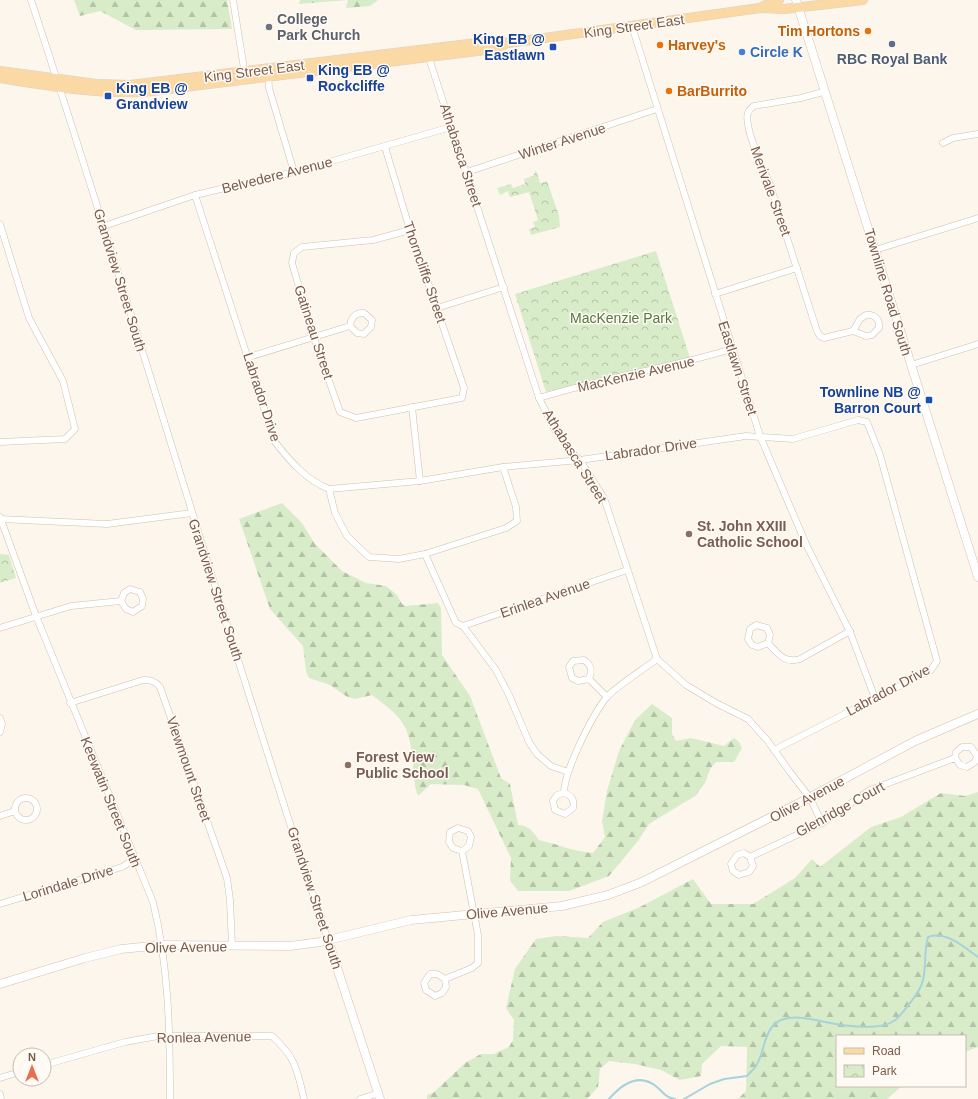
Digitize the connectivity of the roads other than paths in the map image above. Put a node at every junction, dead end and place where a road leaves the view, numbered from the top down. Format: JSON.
{"nodes":[{"id":1,"x":31,"y":0,"type":"edge"},
{"id":2,"x":233,"y":0,"type":"edge"},
{"id":3,"x":779,"y":0,"type":"edge"},
{"id":4,"x":863,"y":0,"type":"edge"},
{"id":5,"x":797,"y":4,"type":"edge"},
{"id":6,"x":760,"y":8,"type":"junction"},
{"id":7,"x":632,"y":26,"type":"junction"},
{"id":8,"x":428,"y":53,"type":"junction"},
{"id":9,"x":0,"y":71,"type":"edge"},
{"id":10,"x":268,"y":74,"type":"junction"},
{"id":11,"x":245,"y":76,"type":"junction"},
{"id":12,"x":0,"y":78,"type":"edge"},
{"id":13,"x":58,"y":84,"type":"junction"},
{"id":14,"x":823,"y":92,"type":"junction"},
{"id":15,"x":657,"y":109,"type":"junction"},
{"id":16,"x":451,"y":127,"type":"junction"},
{"id":17,"x":978,"y":134,"type":"edge"},
{"id":18,"x":943,"y":143,"type":"dead end"},
{"id":19,"x":385,"y":147,"type":"junction"},
{"id":20,"x":294,"y":172,"type":"junction"},
{"id":21,"x":467,"y":172,"type":"junction"},
{"id":22,"x":195,"y":195,"type":"junction"},
{"id":23,"x":978,"y":218,"type":"edge"},
{"id":24,"x":0,"y":224,"type":"edge"},
{"id":25,"x":104,"y":226,"type":"junction"},
{"id":26,"x":410,"y":230,"type":"junction"},
{"id":27,"x":875,"y":250,"type":"junction"},
{"id":28,"x":797,"y":268,"type":"junction"},
{"id":29,"x":504,"y":287,"type":"junction"},
{"id":30,"x":715,"y":294,"type":"junction"},
{"id":31,"x":437,"y":308,"type":"junction"},
{"id":32,"x":350,"y":326,"type":"dead end"},
{"id":33,"x":853,"y":331,"type":"dead end"},
{"id":34,"x":314,"y":338,"type":"junction"},
{"id":35,"x":978,"y":344,"type":"edge"},
{"id":36,"x":732,"y":349,"type":"junction"},
{"id":37,"x":249,"y":357,"type":"junction"},
{"id":38,"x":911,"y":365,"type":"junction"},
{"id":39,"x":539,"y":398,"type":"junction"},
{"id":40,"x":412,"y":407,"type":"junction"},
{"id":41,"x":760,"y":436,"type":"junction"},
{"id":42,"x":0,"y":442,"type":"edge"},
{"id":43,"x":580,"y":460,"type":"junction"},
{"id":44,"x":503,"y":467,"type":"junction"},
{"id":45,"x":420,"y":481,"type":"junction"},
{"id":46,"x":329,"y":488,"type":"junction"},
{"id":47,"x":192,"y":513,"type":"junction"},
{"id":48,"x":0,"y":518,"type":"edge"},
{"id":49,"x":425,"y":554,"type":"junction"},
{"id":50,"x":627,"y":570,"type":"junction"},
{"id":51,"x":978,"y":577,"type":"edge"},
{"id":52,"x":121,"y":601,"type":"dead end"},
{"id":53,"x":36,"y":616,"type":"junction"},
{"id":54,"x":463,"y":626,"type":"junction"},
{"id":55,"x":0,"y":628,"type":"edge"},
{"id":56,"x":850,"y":631,"type":"junction"},
{"id":57,"x":768,"y":643,"type":"dead end"},
{"id":58,"x":657,"y":659,"type":"junction"},
{"id":59,"x":589,"y":679,"type":"dead end"},
{"id":60,"x":607,"y":697,"type":"junction"},
{"id":61,"x":875,"y":698,"type":"junction"},
{"id":62,"x":70,"y":703,"type":"junction"},
{"id":63,"x":978,"y":714,"type":"edge"},
{"id":64,"x":0,"y":718,"type":"edge"},
{"id":65,"x":0,"y":732,"type":"edge"},
{"id":66,"x":774,"y":750,"type":"junction"},
{"id":67,"x":955,"y":758,"type":"dead end"},
{"id":68,"x":568,"y":772,"type":"junction"},
{"id":69,"x":564,"y":793,"type":"dead end"},
{"id":70,"x":810,"y":798,"type":"junction"},
{"id":71,"x":15,"y":812,"type":"dead end"},
{"id":72,"x":0,"y":816,"type":"edge"},
{"id":73,"x":822,"y":823,"type":"junction"},
{"id":74,"x":462,"y":851,"type":"dead end"},
{"id":75,"x":750,"y":857,"type":"dead end"},
{"id":76,"x":135,"y":859,"type":"junction"},
{"id":77,"x":0,"y":904,"type":"edge"},
{"id":78,"x":473,"y":913,"type":"junction"},
{"id":79,"x":328,"y":940,"type":"junction"},
{"id":80,"x":162,"y":945,"type":"junction"},
{"id":81,"x":232,"y":946,"type":"junction"},
{"id":82,"x":445,"y":979,"type":"dead end"},
{"id":83,"x":0,"y":984,"type":"edge"},
{"id":84,"x":170,"y":1036,"type":"junction"},
{"id":85,"x":52,"y":1064,"type":"edge"},
{"id":86,"x":12,"y":1074,"type":"edge"},
{"id":87,"x":0,"y":1078,"type":"edge"},
{"id":88,"x":0,"y":1094,"type":"edge"},
{"id":89,"x":380,"y":1096,"type":"edge"},
{"id":90,"x":1,"y":1099,"type":"edge"},
{"id":91,"x":170,"y":1099,"type":"edge"},
{"id":92,"x":304,"y":1099,"type":"edge"},
{"id":93,"x":360,"y":1099,"type":"edge"}],
"edges":[{"from":1,"to":13,"type":"street","name":"Grandview Street South"},
{"from":2,"to":11,"type":"street"},
{"from":3,"to":6,"type":"main road","name":"King Street East"},
{"from":4,"to":5,"type":"main road","name":"King Street East"},
{"from":5,"to":6,"type":"main road","name":"King Street East"},
{"from":5,"to":14,"type":"main road","name":"Townline Road South"},
{"from":6,"to":7,"type":"main road","name":"King Street East"},
{"from":7,"to":8,"type":"main road","name":"King Street East"},
{"from":7,"to":15,"type":"street","name":"Eastlawn Street"},
{"from":8,"to":10,"type":"main road","name":"King Street East"},
{"from":8,"to":16,"type":"street","name":"Athabasca Street"},
{"from":9,"to":13,"type":"main road","name":"King Street East"},
{"from":10,"to":11,"type":"main road","name":"King Street East"},
{"from":10,"to":20,"type":"street"},
{"from":11,"to":13,"type":"main road","name":"King Street East"},
{"from":12,"to":13,"type":"main road","name":"King Street East"},
{"from":13,"to":25,"type":"street","name":"Grandview Street South"},
{"from":14,"to":27,"type":"main road","name":"Townline Road South"},
{"from":14,"to":28,"type":"street","name":"Merivale Street"},
{"from":15,"to":21,"type":"street","name":"Winter Avenue"},
{"from":15,"to":30,"type":"street","name":"Eastlawn Street"},
{"from":16,"to":19,"type":"street","name":"Belvedere Avenue"},
{"from":16,"to":21,"type":"street","name":"Athabasca Street"},
{"from":17,"to":18,"type":"street"},
{"from":19,"to":20,"type":"street","name":"Belvedere Avenue"},
{"from":19,"to":26,"type":"street","name":"Thorncliffe Street"},
{"from":20,"to":22,"type":"street","name":"Belvedere Avenue"},
{"from":21,"to":29,"type":"street","name":"Athabasca Street"},
{"from":22,"to":25,"type":"street","name":"Belvedere Avenue"},
{"from":22,"to":37,"type":"street","name":"Labrador Drive"},
{"from":23,"to":27,"type":"street"},
{"from":24,"to":42,"type":"street"},
{"from":25,"to":47,"type":"street","name":"Grandview Street South"},
{"from":26,"to":31,"type":"street","name":"Thorncliffe Street"},
{"from":26,"to":34,"type":"street","name":"Gatineau Street"},
{"from":27,"to":38,"type":"main road","name":"Townline Road South"},
{"from":28,"to":30,"type":"street"},
{"from":28,"to":33,"type":"street","name":"Merivale Street"},
{"from":29,"to":31,"type":"street"},
{"from":29,"to":39,"type":"street","name":"Athabasca Street"},
{"from":30,"to":36,"type":"street","name":"Eastlawn Street"},
{"from":31,"to":40,"type":"street","name":"Thorncliffe Street"},
{"from":32,"to":34,"type":"street"},
{"from":34,"to":37,"type":"street"},
{"from":34,"to":40,"type":"street","name":"Gatineau Street"},
{"from":35,"to":38,"type":"street"},
{"from":36,"to":39,"type":"street","name":"MacKenzie Avenue"},
{"from":36,"to":41,"type":"street","name":"Eastlawn Street"},
{"from":37,"to":46,"type":"street","name":"Labrador Drive"},
{"from":38,"to":51,"type":"main road","name":"Townline Road South"},
{"from":39,"to":43,"type":"street","name":"Athabasca Street"},
{"from":40,"to":45,"type":"street"},
{"from":41,"to":43,"type":"street","name":"Labrador Drive"},
{"from":41,"to":56,"type":"street","name":"Eastlawn Street"},
{"from":41,"to":61,"type":"street","name":"Labrador Drive"},
{"from":43,"to":44,"type":"street","name":"Labrador Drive"},
{"from":43,"to":50,"type":"street","name":"Athabasca Street"},
{"from":44,"to":45,"type":"street","name":"Labrador Drive"},
{"from":44,"to":49,"type":"street"},
{"from":45,"to":46,"type":"street","name":"Labrador Drive"},
{"from":46,"to":49,"type":"street"},
{"from":47,"to":48,"type":"street"},
{"from":47,"to":79,"type":"street","name":"Grandview Street South"},
{"from":48,"to":53,"type":"street","name":"Keewatin Street South"},
{"from":49,"to":54,"type":"street"},
{"from":50,"to":54,"type":"street","name":"Erinlea Avenue"},
{"from":50,"to":58,"type":"street","name":"Athabasca Street"},
{"from":52,"to":53,"type":"street"},
{"from":53,"to":55,"type":"street"},
{"from":53,"to":62,"type":"street","name":"Keewatin Street South"},
{"from":54,"to":68,"type":"street"},
{"from":56,"to":57,"type":"street"},
{"from":56,"to":61,"type":"street","name":"Eastlawn Street"},
{"from":58,"to":60,"type":"street"},
{"from":58,"to":66,"type":"street","name":"Athabasca Street"},
{"from":59,"to":60,"type":"street"},
{"from":60,"to":68,"type":"street"},
{"from":61,"to":66,"type":"street","name":"Labrador Drive"},
{"from":62,"to":76,"type":"street","name":"Keewatin Street South"},
{"from":62,"to":81,"type":"street","name":"Viewmount Street"},
{"from":63,"to":70,"type":"main road","name":"Olive Avenue"},
{"from":64,"to":65,"type":"street"},
{"from":66,"to":70,"type":"street","name":"Athabasca Street"},
{"from":67,"to":73,"type":"street","name":"Glenridge Court"},
{"from":68,"to":69,"type":"street"},
{"from":70,"to":73,"type":"street","name":"Athabasca Street"},
{"from":70,"to":78,"type":"main road","name":"Olive Avenue"},
{"from":71,"to":72,"type":"street"},
{"from":73,"to":75,"type":"street","name":"Glenridge Court"},
{"from":74,"to":78,"type":"street"},
{"from":76,"to":77,"type":"street","name":"Lorindale Drive"},
{"from":76,"to":80,"type":"street","name":"Keewatin Street South"},
{"from":78,"to":79,"type":"main road","name":"Olive Avenue"},
{"from":78,"to":82,"type":"street"},
{"from":79,"to":81,"type":"main road","name":"Olive Avenue"},
{"from":79,"to":89,"type":"main road","name":"Grandview Street South"},
{"from":80,"to":81,"type":"main road","name":"Olive Avenue"},
{"from":80,"to":83,"type":"main road","name":"Olive Avenue"},
{"from":80,"to":84,"type":"street","name":"Keewatin Street South"},
{"from":84,"to":85,"type":"street","name":"Ronlea Avenue"},
{"from":84,"to":91,"type":"street","name":"Keewatin Street South"},
{"from":84,"to":92,"type":"street","name":"Ronlea Avenue"},
{"from":86,"to":87,"type":"street"},
{"from":88,"to":90,"type":"street"},
{"from":89,"to":93,"type":"street"}]}
